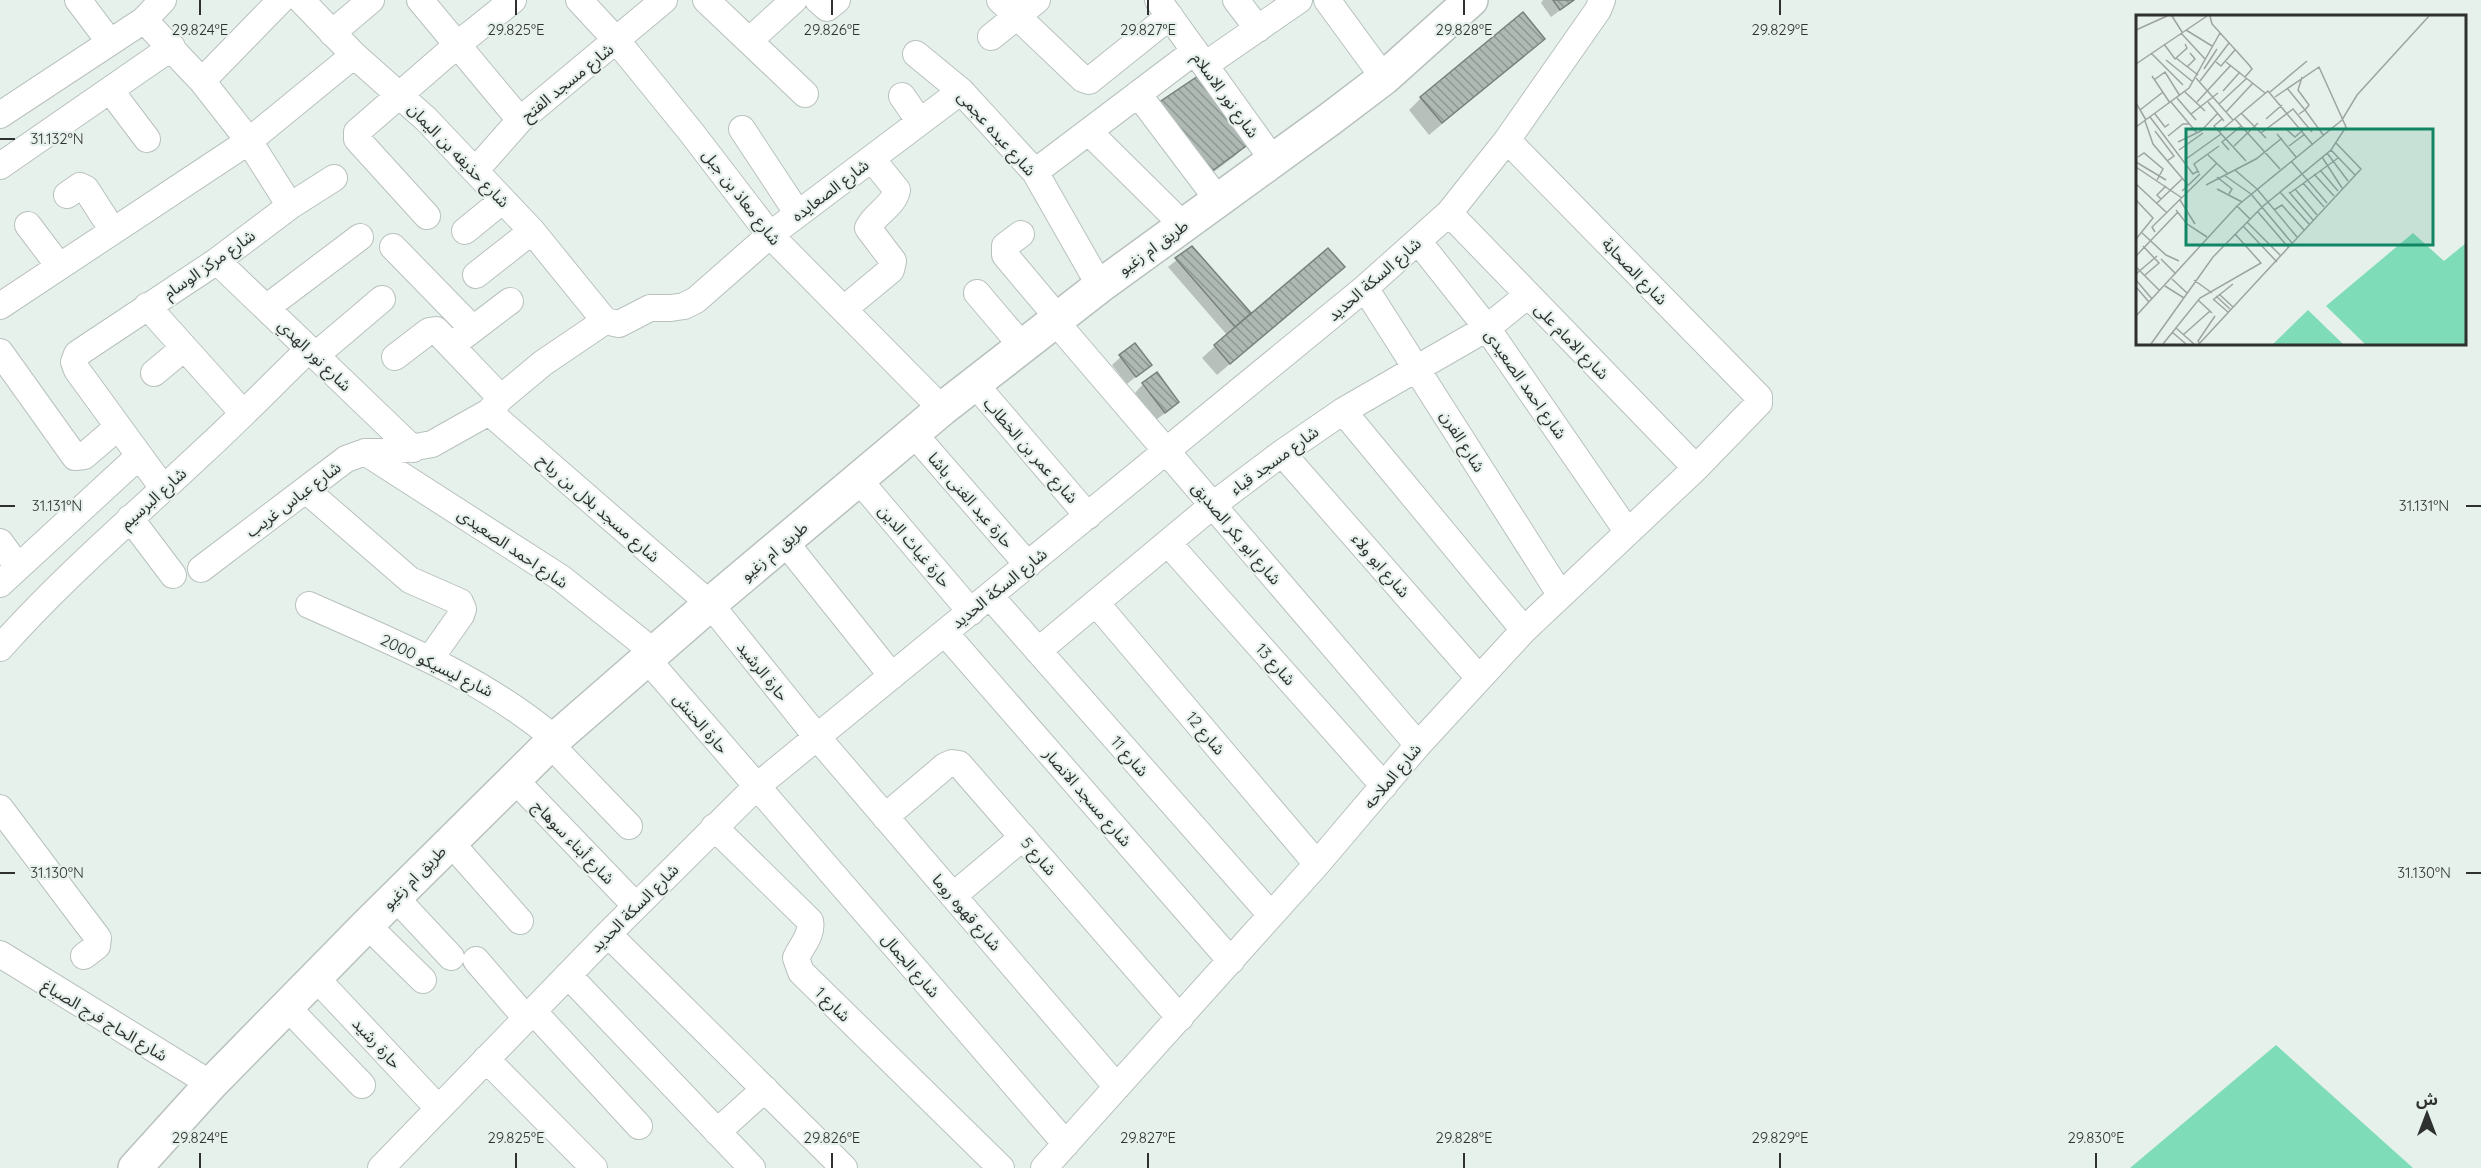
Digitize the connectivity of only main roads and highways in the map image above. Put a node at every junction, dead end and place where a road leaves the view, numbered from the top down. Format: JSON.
{"nodes":[{"id":1,"x":1471,"y":0,"type":"edge"},
{"id":2,"x":135,"y":1168,"type":"edge"}],
"edges":[{"from":1,"to":2,"type":"main road","name":"طريق ام زغيو"}]}
